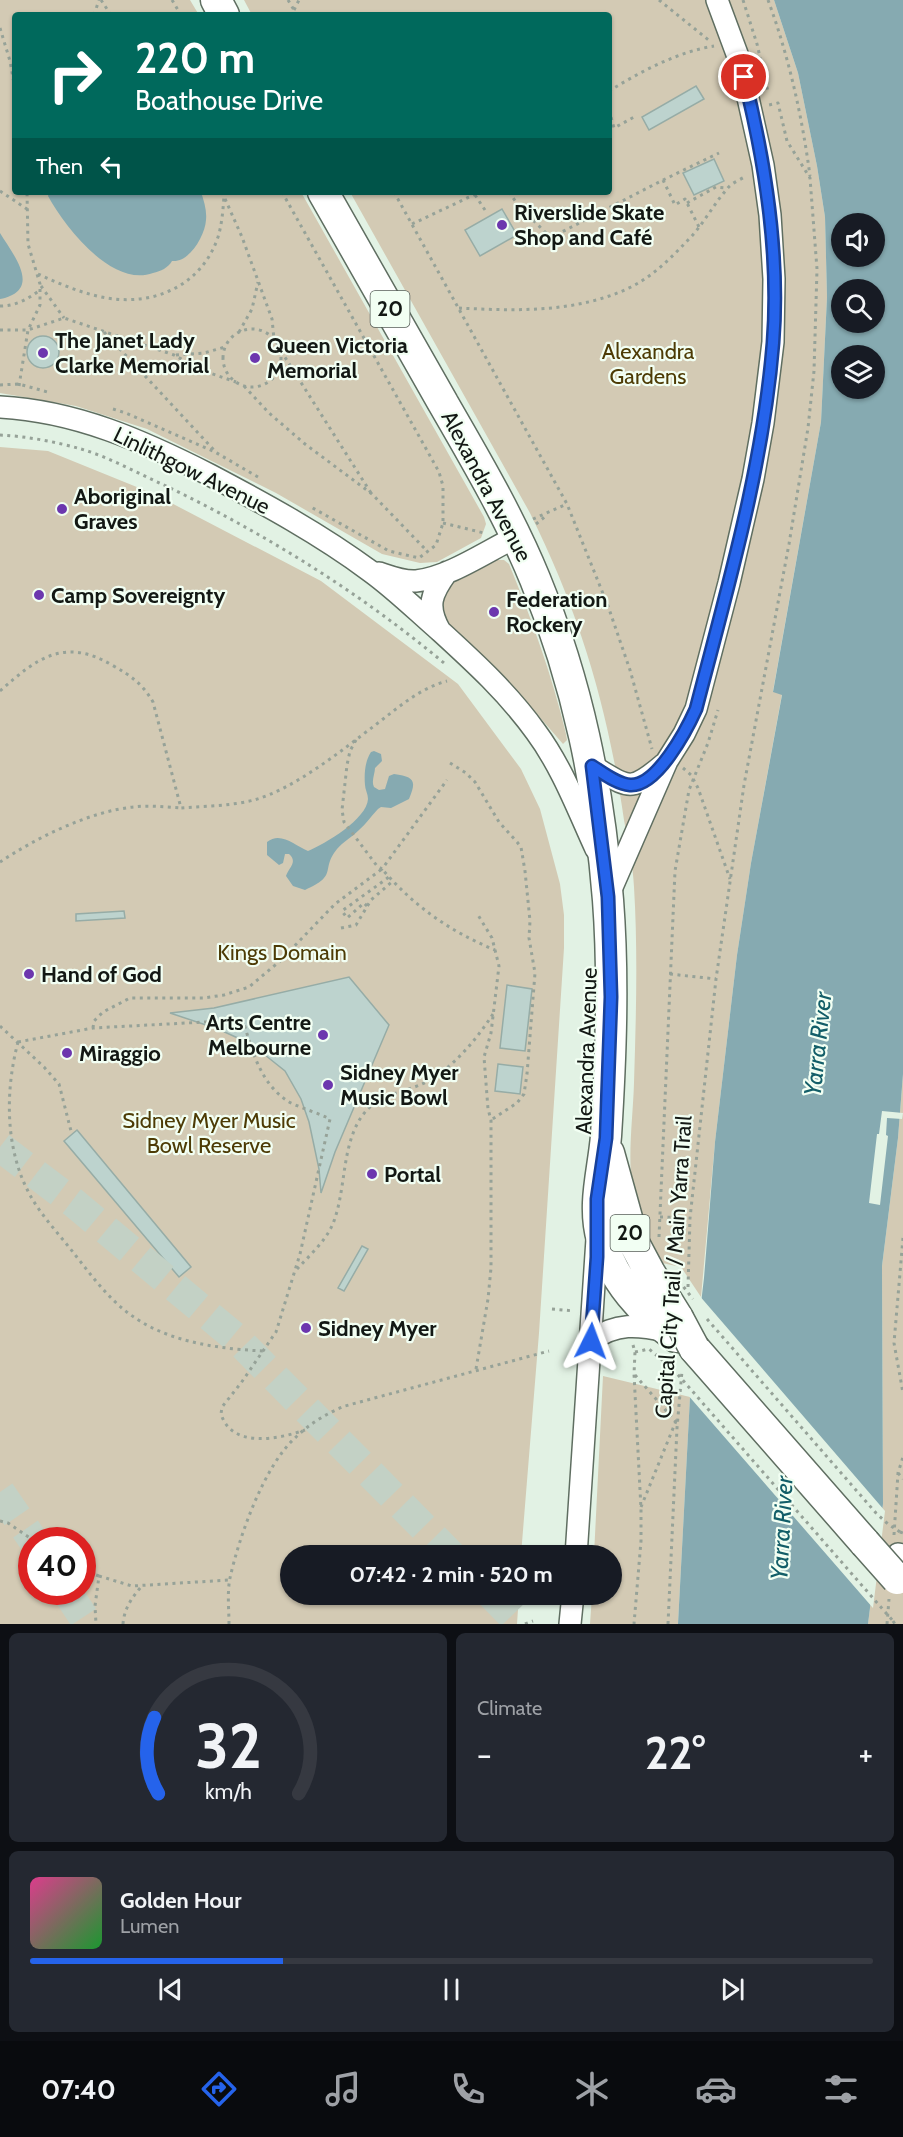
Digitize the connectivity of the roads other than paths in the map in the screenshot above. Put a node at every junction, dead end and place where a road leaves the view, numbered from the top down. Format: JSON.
{"nodes":[{"id":1,"x":717,"y":0,"type":"edge"},
{"id":2,"x":325,"y":195,"type":"edge"},
{"id":3,"x":0,"y":407,"type":"edge"},
{"id":4,"x":516,"y":528,"type":"junction"},
{"id":5,"x":370,"y":570,"type":"junction"},
{"id":6,"x":447,"y":572,"type":"junction"},
{"id":7,"x":440,"y":632,"type":"junction"},
{"id":8,"x":668,"y":760,"type":"junction"},
{"id":9,"x":592,"y":766,"type":"junction"},
{"id":10,"x":604,"y":864,"type":"junction"},
{"id":11,"x":608,"y":897,"type":"junction"},
{"id":12,"x":606,"y":1138,"type":"junction"},
{"id":13,"x":597,"y":1207,"type":"junction"},
{"id":14,"x":686,"y":1327,"type":"junction"},
{"id":15,"x":591,"y":1341,"type":"junction"},
{"id":16,"x":577,"y":1545,"type":"edge"},
{"id":17,"x":900,"y":1569,"type":"edge"},
{"id":18,"x":572,"y":1605,"type":"edge"},
{"id":19,"x":570,"y":1624,"type":"edge"}],
"edges":[{"from":1,"to":8,"type":"street"},
{"from":2,"to":4,"type":"highway","name":"Alexandra Avenue","number":"20"},
{"from":3,"to":5,"type":"street","name":"Linlithgow Avenue"},
{"from":4,"to":6,"type":"street","name":"Linlithgow Avenue"},
{"from":4,"to":9,"type":"highway","name":"Alexandra Avenue","number":"20"},
{"from":5,"to":6,"type":"street","name":"Linlithgow Avenue"},
{"from":5,"to":7,"type":"street","name":"Linlithgow Avenue"},
{"from":6,"to":7,"type":"street"},
{"from":7,"to":10,"type":"street","name":"Linlithgow Avenue"},
{"from":8,"to":9,"type":"street"},
{"from":8,"to":11,"type":"street"},
{"from":9,"to":10,"type":"highway","name":"Alexandra Avenue","number":"20"},
{"from":10,"to":11,"type":"highway","name":"Alexandra Avenue","number":"20"},
{"from":11,"to":12,"type":"highway","name":"Alexandra Avenue","number":"20"},
{"from":12,"to":13,"type":"highway","name":"Alexandra Avenue","number":"20"},
{"from":12,"to":14,"type":"highway","number":"20"},
{"from":13,"to":14,"type":"highway","number":"20"},
{"from":13,"to":15,"type":"street","name":"Alexandra Avenue"},
{"from":14,"to":15,"type":"street"},
{"from":14,"to":17,"type":"highway","number":"20","bridge":true},
{"from":15,"to":16,"type":"street","name":"Alexandra Avenue"},
{"from":18,"to":19,"type":"street"}]}
